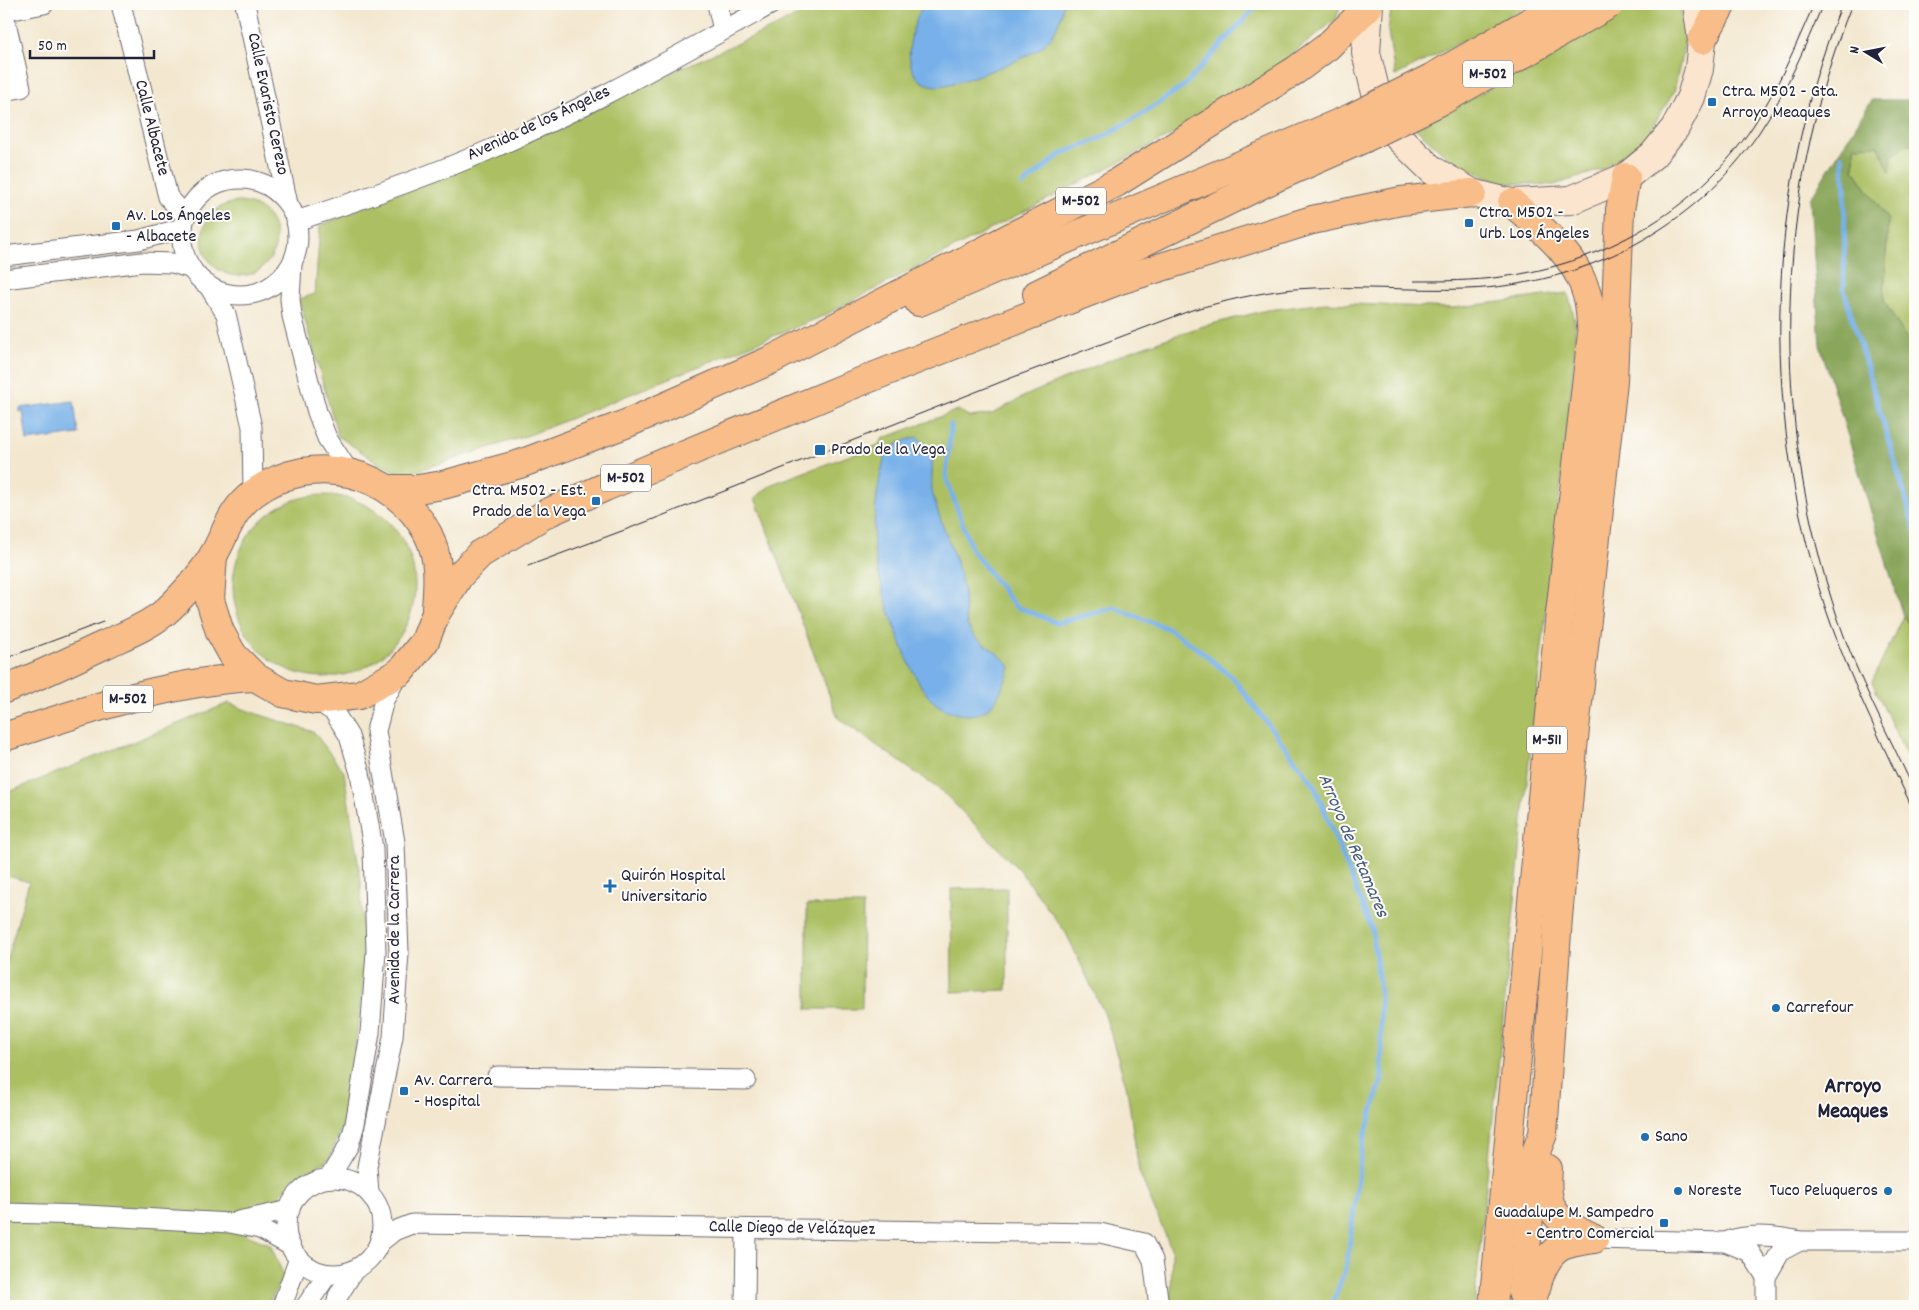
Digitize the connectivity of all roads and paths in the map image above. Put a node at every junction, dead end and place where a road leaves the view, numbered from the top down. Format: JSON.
{"nodes":[{"id":1,"x":44,"y":4,"type":"edge"},
{"id":2,"x":121,"y":4,"type":"edge"},
{"id":3,"x":245,"y":4,"type":"edge"},
{"id":4,"x":717,"y":4,"type":"edge"},
{"id":5,"x":772,"y":4,"type":"edge"},
{"id":6,"x":1561,"y":4,"type":"edge"},
{"id":7,"x":1610,"y":4,"type":"edge"},
{"id":8,"x":1697,"y":4,"type":"edge"},
{"id":9,"x":1722,"y":4,"type":"edge"},
{"id":10,"x":6,"y":5,"type":"edge"},
{"id":11,"x":1368,"y":5,"type":"edge"},
{"id":12,"x":723,"y":30,"type":"junction"},
{"id":13,"x":1702,"y":40,"type":"junction"},
{"id":14,"x":4,"y":91,"type":"edge"},
{"id":15,"x":1358,"y":128,"type":"junction"},
{"id":16,"x":1626,"y":177,"type":"junction"},
{"id":17,"x":1472,"y":193,"type":"junction"},
{"id":18,"x":1512,"y":203,"type":"junction"},
{"id":19,"x":288,"y":204,"type":"junction"},
{"id":20,"x":296,"y":221,"type":"junction"},
{"id":21,"x":185,"y":222,"type":"junction"},
{"id":22,"x":4,"y":256,"type":"edge"},
{"id":23,"x":292,"y":264,"type":"junction"},
{"id":24,"x":192,"y":270,"type":"junction"},
{"id":25,"x":4,"y":279,"type":"edge"},
{"id":26,"x":208,"y":285,"type":"junction"},
{"id":27,"x":770,"y":360,"type":"junction"},
{"id":28,"x":847,"y":386,"type":"junction"},
{"id":29,"x":349,"y":472,"type":"junction"},
{"id":30,"x":389,"y":489,"type":"junction"},
{"id":31,"x":254,"y":494,"type":"junction"},
{"id":32,"x":213,"y":556,"type":"junction"},
{"id":33,"x":436,"y":613,"type":"junction"},
{"id":34,"x":400,"y":672,"type":"junction"},
{"id":35,"x":255,"y":677,"type":"junction"},
{"id":36,"x":4,"y":689,"type":"edge"},
{"id":37,"x":316,"y":700,"type":"junction"},
{"id":38,"x":4,"y":737,"type":"edge"},
{"id":39,"x":496,"y":1076,"type":"dead end"},
{"id":40,"x":746,"y":1080,"type":"dead end"},
{"id":41,"x":1543,"y":1134,"type":"junction"},
{"id":42,"x":329,"y":1178,"type":"junction"},
{"id":43,"x":369,"y":1192,"type":"junction"},
{"id":44,"x":290,"y":1210,"type":"junction"},
{"id":45,"x":4,"y":1213,"type":"edge"},
{"id":46,"x":230,"y":1223,"type":"junction"},
{"id":47,"x":746,"y":1229,"type":"junction"},
{"id":48,"x":1594,"y":1239,"type":"junction"},
{"id":49,"x":1800,"y":1241,"type":"junction"},
{"id":50,"x":1915,"y":1241,"type":"edge"},
{"id":51,"x":1725,"y":1242,"type":"junction"},
{"id":52,"x":379,"y":1243,"type":"junction"},
{"id":53,"x":295,"y":1252,"type":"junction"},
{"id":54,"x":354,"y":1270,"type":"junction"},
{"id":55,"x":328,"y":1274,"type":"junction"},
{"id":56,"x":1766,"y":1277,"type":"junction"},
{"id":57,"x":1527,"y":1304,"type":"edge"},
{"id":58,"x":282,"y":1306,"type":"edge"},
{"id":59,"x":306,"y":1306,"type":"edge"},
{"id":60,"x":336,"y":1306,"type":"edge"},
{"id":61,"x":745,"y":1306,"type":"edge"},
{"id":62,"x":1159,"y":1306,"type":"edge"},
{"id":63,"x":1493,"y":1306,"type":"edge"},
{"id":64,"x":1766,"y":1306,"type":"edge"}],
"edges":[{"from":1,"to":10,"type":"street"},
{"from":2,"to":21,"type":"street","name":"Calle Albacete"},
{"from":3,"to":19,"type":"street","name":"Calle Evaristo Cerezo"},
{"from":4,"to":12,"type":"street"},
{"from":5,"to":12,"type":"street","name":"Avenida de los Ángeles"},
{"from":6,"to":15,"type":"highway","number":"M-502","bridge":true},
{"from":7,"to":15,"type":"highway","number":"M-502","bridge":true},
{"from":8,"to":13,"type":"street","number":"M-511"},
{"from":9,"to":13,"type":"highway"},
{"from":10,"to":14,"type":"street"},
{"from":11,"to":17,"type":"street","number":"M-511"},
{"from":11,"to":27,"type":"highway","number":"M-502"},
{"from":12,"to":20,"type":"street","name":"Avenida de los Ángeles"},
{"from":13,"to":16,"type":"street","number":"M-511"},
{"from":15,"to":27,"type":"highway","number":"M-502"},
{"from":15,"to":28,"type":"highway","number":"M-502"},
{"from":16,"to":18,"type":"street","number":"M-511"},
{"from":16,"to":41,"type":"highway","number":"M-511"},
{"from":17,"to":18,"type":"street","number":"M-511"},
{"from":17,"to":28,"type":"highway","number":"M-502"},
{"from":18,"to":63,"type":"highway","number":"M-511"},
{"from":19,"to":20,"type":"street"},
{"from":19,"to":21,"type":"street"},
{"from":20,"to":23,"type":"street"},
{"from":21,"to":22,"type":"street"},
{"from":21,"to":24,"type":"street"},
{"from":23,"to":26,"type":"street"},
{"from":23,"to":29,"type":"street"},
{"from":24,"to":25,"type":"street"},
{"from":24,"to":26,"type":"street"},
{"from":26,"to":31,"type":"street"},
{"from":27,"to":30,"type":"highway","number":"M-502"},
{"from":28,"to":33,"type":"highway","number":"M-502"},
{"from":29,"to":30,"type":"highway","number":"M-502"},
{"from":29,"to":31,"type":"highway","number":"M-502"},
{"from":30,"to":33,"type":"highway","number":"M-502"},
{"from":31,"to":32,"type":"highway","number":"M-502"},
{"from":32,"to":35,"type":"highway","number":"M-502"},
{"from":32,"to":36,"type":"highway","number":"M-502"},
{"from":33,"to":34,"type":"highway","number":"M-502"},
{"from":34,"to":37,"type":"highway","number":"M-502"},
{"from":34,"to":43,"type":"street","name":"Avenida de la Carrera"},
{"from":35,"to":37,"type":"highway","number":"M-502"},
{"from":35,"to":38,"type":"highway","number":"M-502"},
{"from":37,"to":42,"type":"street","name":"Avenida de la Carrera"},
{"from":39,"to":40,"type":"street"},
{"from":41,"to":48,"type":"highway"},
{"from":41,"to":57,"type":"highway","number":"M-511"},
{"from":42,"to":43,"type":"street"},
{"from":42,"to":44,"type":"street"},
{"from":43,"to":52,"type":"street"},
{"from":44,"to":46,"type":"street"},
{"from":44,"to":53,"type":"street"},
{"from":45,"to":46,"type":"street"},
{"from":46,"to":53,"type":"street"},
{"from":47,"to":52,"type":"street","name":"Calle Diego de Velázquez"},
{"from":47,"to":61,"type":"street"},
{"from":47,"to":62,"type":"street","name":"Calle Diego de Velázquez"},
{"from":48,"to":51,"type":"street"},
{"from":48,"to":57,"type":"highway"},
{"from":49,"to":50,"type":"street"},
{"from":49,"to":51,"type":"street"},
{"from":49,"to":56,"type":"street"},
{"from":51,"to":56,"type":"street"},
{"from":52,"to":54,"type":"street"},
{"from":53,"to":55,"type":"street"},
{"from":53,"to":58,"type":"street"},
{"from":54,"to":55,"type":"street"},
{"from":54,"to":60,"type":"street"},
{"from":55,"to":59,"type":"street"},
{"from":56,"to":64,"type":"street"}]}
